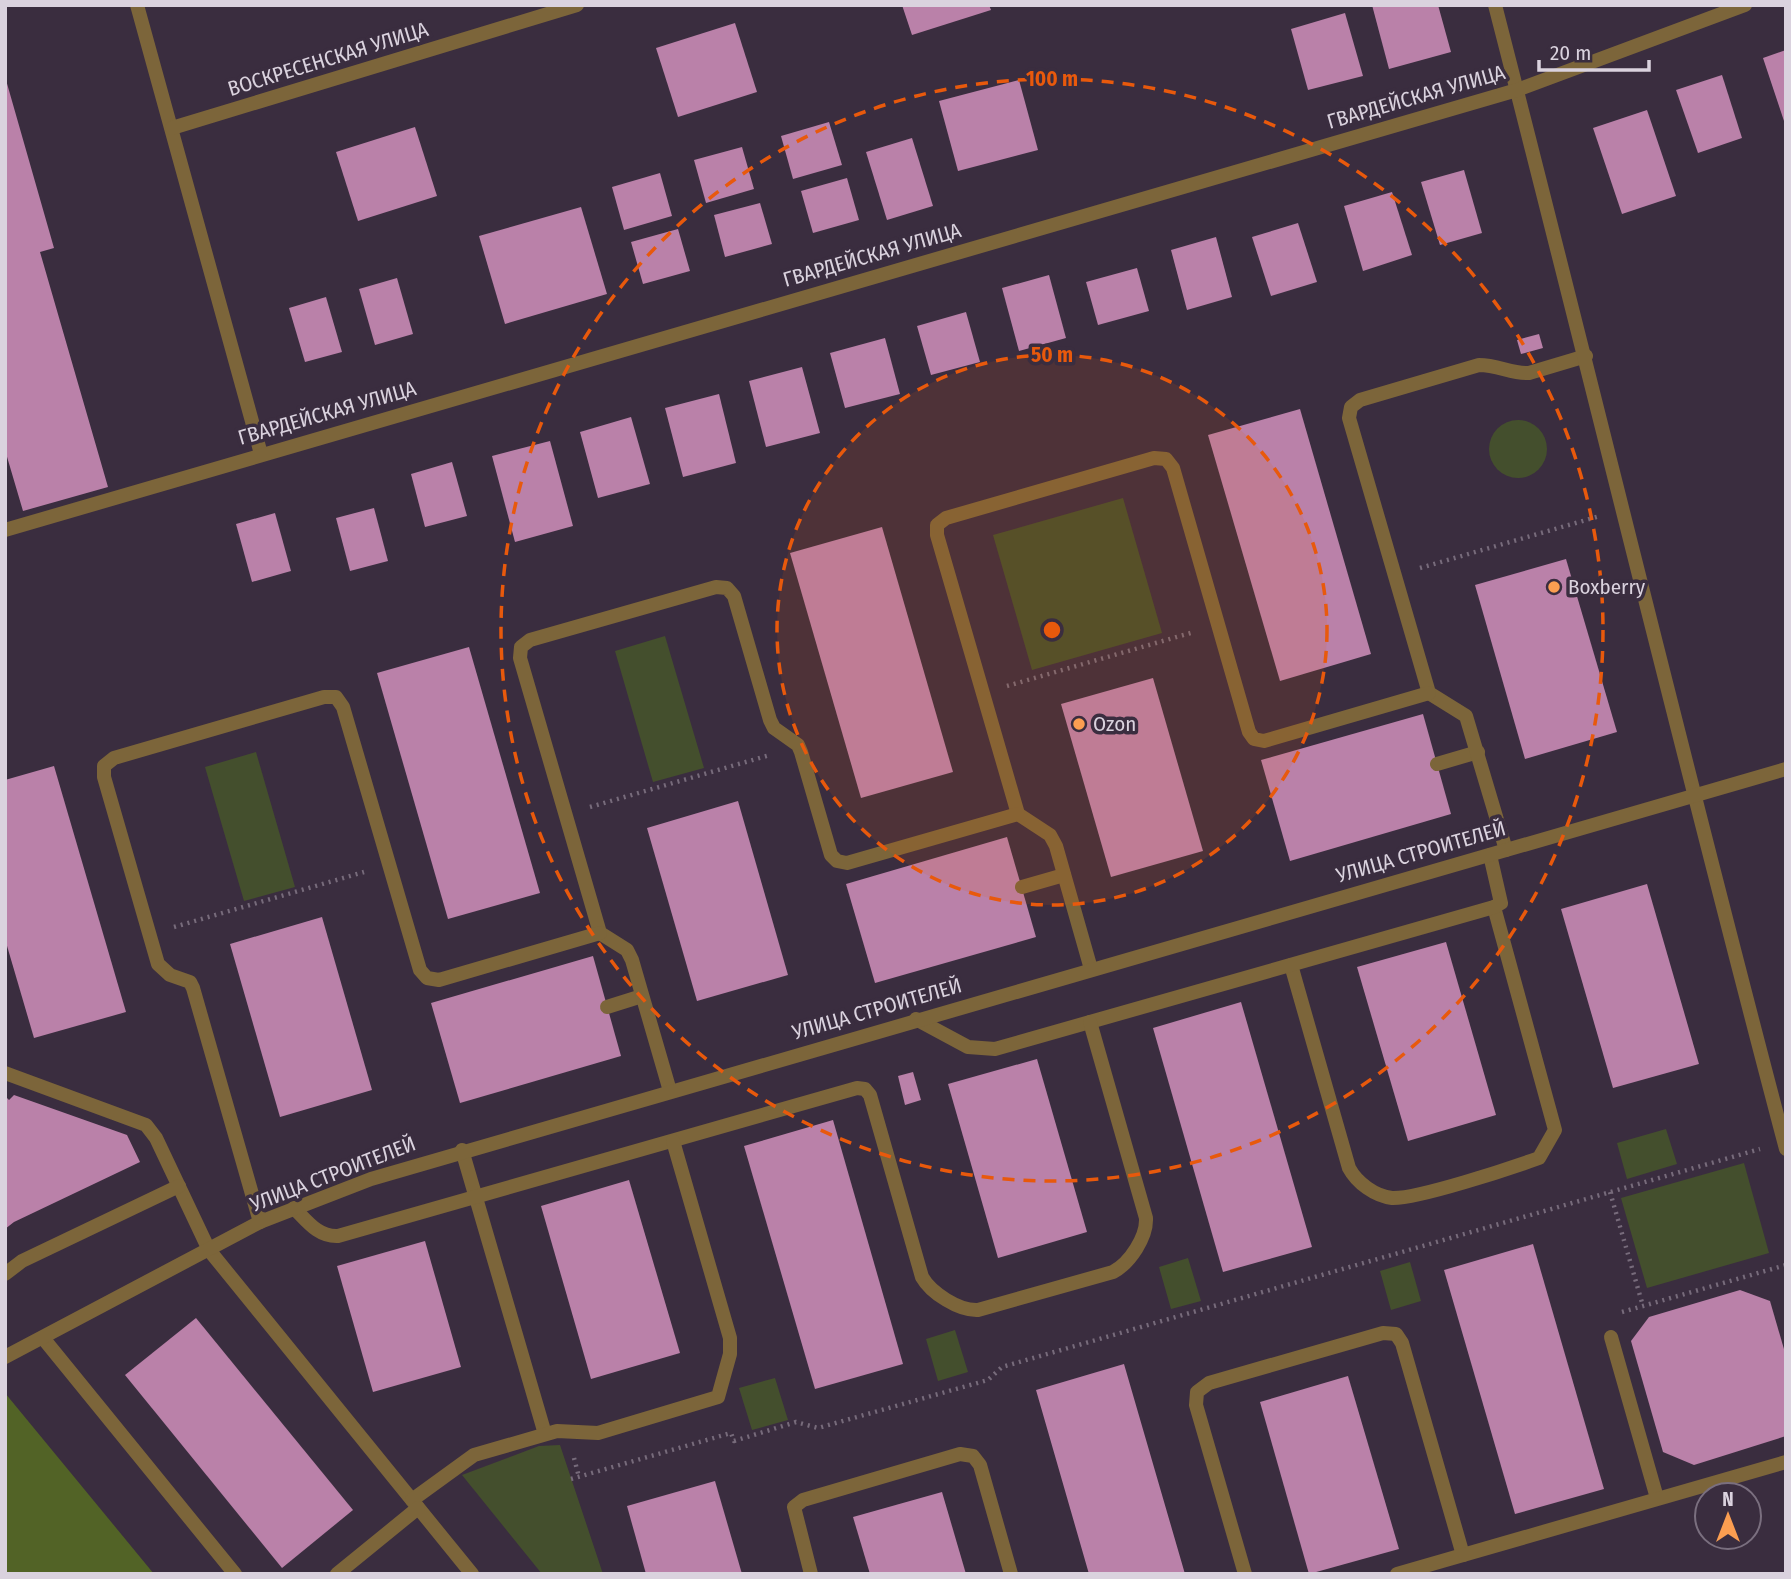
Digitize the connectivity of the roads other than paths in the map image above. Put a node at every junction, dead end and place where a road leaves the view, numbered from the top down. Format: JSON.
{"nodes":[{"id":1,"x":136,"y":5,"type":"edge"},
{"id":2,"x":578,"y":5,"type":"edge"},
{"id":3,"x":1495,"y":5,"type":"edge"},
{"id":4,"x":1745,"y":5,"type":"edge"},
{"id":5,"x":1517,"y":90,"type":"junction"},
{"id":6,"x":172,"y":128,"type":"junction"},
{"id":7,"x":1586,"y":356,"type":"junction"},
{"id":8,"x":261,"y":454,"type":"junction"},
{"id":9,"x":5,"y":530,"type":"edge"},
{"id":10,"x":1429,"y":693,"type":"junction"},
{"id":11,"x":1478,"y":752,"type":"junction"},
{"id":12,"x":1437,"y":764,"type":"dead end"},
{"id":13,"x":1786,"y":769,"type":"edge"},
{"id":14,"x":1693,"y":796,"type":"junction"},
{"id":15,"x":1018,"y":814,"type":"junction"},
{"id":16,"x":1506,"y":850,"type":"junction"},
{"id":17,"x":1490,"y":855,"type":"junction"},
{"id":18,"x":1064,"y":875,"type":"junction"},
{"id":19,"x":1022,"y":887,"type":"dead end"},
{"id":20,"x":1494,"y":907,"type":"junction"},
{"id":21,"x":600,"y":933,"type":"junction"},
{"id":22,"x":1292,"y":965,"type":"junction"},
{"id":23,"x":1091,"y":969,"type":"junction"},
{"id":24,"x":642,"y":996,"type":"junction"},
{"id":25,"x":607,"y":1007,"type":"dead end"},
{"id":26,"x":915,"y":1020,"type":"junction"},
{"id":27,"x":1090,"y":1022,"type":"junction"},
{"id":28,"x":5,"y":1073,"type":"edge"},
{"id":29,"x":670,"y":1091,"type":"junction"},
{"id":30,"x":673,"y":1141,"type":"junction"},
{"id":31,"x":1785,"y":1145,"type":"edge"},
{"id":32,"x":462,"y":1150,"type":"junction"},
{"id":33,"x":179,"y":1186,"type":"junction"},
{"id":34,"x":476,"y":1196,"type":"junction"},
{"id":35,"x":294,"y":1208,"type":"junction"},
{"id":36,"x":260,"y":1222,"type":"junction"},
{"id":37,"x":209,"y":1250,"type":"junction"},
{"id":38,"x":5,"y":1274,"type":"edge"},
{"id":39,"x":1611,"y":1337,"type":"dead end"},
{"id":40,"x":43,"y":1338,"type":"junction"},
{"id":41,"x":5,"y":1357,"type":"edge"},
{"id":42,"x":545,"y":1434,"type":"junction"},
{"id":43,"x":1786,"y":1462,"type":"edge"},
{"id":44,"x":1657,"y":1498,"type":"junction"},
{"id":45,"x":415,"y":1504,"type":"junction"},
{"id":46,"x":1463,"y":1555,"type":"junction"},
{"id":47,"x":235,"y":1574,"type":"edge"},
{"id":48,"x":337,"y":1574,"type":"edge"},
{"id":49,"x":472,"y":1574,"type":"edge"},
{"id":50,"x":811,"y":1574,"type":"edge"},
{"id":51,"x":1012,"y":1574,"type":"edge"},
{"id":52,"x":1245,"y":1574,"type":"edge"},
{"id":53,"x":1397,"y":1574,"type":"edge"}],
"edges":[{"from":1,"to":6,"type":"street"},
{"from":2,"to":6,"type":"street","name":"ВОСКРЕСЕНСКАЯ УЛИЦА"},
{"from":3,"to":5,"type":"street"},
{"from":4,"to":5,"type":"street","name":"ГВАРДЕЙСКАЯ УЛИЦА"},
{"from":5,"to":7,"type":"street"},
{"from":5,"to":8,"type":"street","name":"ГВАРДЕЙСКАЯ УЛИЦА"},
{"from":6,"to":8,"type":"street"},
{"from":7,"to":10,"type":"street"},
{"from":7,"to":14,"type":"street"},
{"from":8,"to":9,"type":"street","name":"ГВАРДЕЙСКАЯ УЛИЦА"},
{"from":10,"to":11,"type":"street"},
{"from":10,"to":15,"type":"street"},
{"from":11,"to":12,"type":"street"},
{"from":11,"to":16,"type":"street"},
{"from":13,"to":14,"type":"street","name":"УЛИЦА СТРОИТЕЛЕЙ"},
{"from":14,"to":16,"type":"street","name":"УЛИЦА СТРОИТЕЛЕЙ"},
{"from":14,"to":31,"type":"street"},
{"from":15,"to":18,"type":"street"},
{"from":15,"to":21,"type":"street"},
{"from":16,"to":17,"type":"street","name":"УЛИЦА СТРОИТЕЛЕЙ"},
{"from":17,"to":20,"type":"street"},
{"from":17,"to":23,"type":"street","name":"УЛИЦА СТРОИТЕЛЕЙ"},
{"from":18,"to":19,"type":"street"},
{"from":18,"to":23,"type":"street"},
{"from":20,"to":22,"type":"street"},
{"from":20,"to":22,"type":"street"},
{"from":21,"to":24,"type":"street"},
{"from":21,"to":36,"type":"street"},
{"from":22,"to":27,"type":"street"},
{"from":23,"to":26,"type":"street","name":"УЛИЦА СТРОИТЕЛЕЙ"},
{"from":24,"to":25,"type":"street"},
{"from":24,"to":29,"type":"street"},
{"from":26,"to":27,"type":"street"},
{"from":26,"to":29,"type":"street","name":"УЛИЦА СТРОИТЕЛЕЙ"},
{"from":27,"to":30,"type":"street"},
{"from":28,"to":33,"type":"street"},
{"from":29,"to":32,"type":"street","name":"УЛИЦА СТРОИТЕЛЕЙ"},
{"from":30,"to":34,"type":"street"},
{"from":30,"to":42,"type":"street"},
{"from":32,"to":34,"type":"street"},
{"from":32,"to":35,"type":"street","name":"УЛИЦА СТРОИТЕЛЕЙ"},
{"from":33,"to":37,"type":"street"},
{"from":33,"to":38,"type":"street"},
{"from":34,"to":35,"type":"street"},
{"from":34,"to":42,"type":"street"},
{"from":35,"to":36,"type":"street","name":"УЛИЦА СТРОИТЕЛЕЙ"},
{"from":36,"to":37,"type":"street","name":"УЛИЦА СТРОИТЕЛЕЙ"},
{"from":37,"to":40,"type":"street","name":"УЛИЦА СТРОИТЕЛЕЙ"},
{"from":37,"to":45,"type":"street"},
{"from":39,"to":44,"type":"street"},
{"from":40,"to":41,"type":"street","name":"УЛИЦА СТРОИТЕЛЕЙ"},
{"from":40,"to":47,"type":"street"},
{"from":42,"to":45,"type":"street"},
{"from":43,"to":44,"type":"street"},
{"from":44,"to":46,"type":"street"},
{"from":45,"to":48,"type":"street"},
{"from":45,"to":49,"type":"street"},
{"from":46,"to":52,"type":"street"},
{"from":46,"to":53,"type":"street"},
{"from":50,"to":51,"type":"street"}]}
